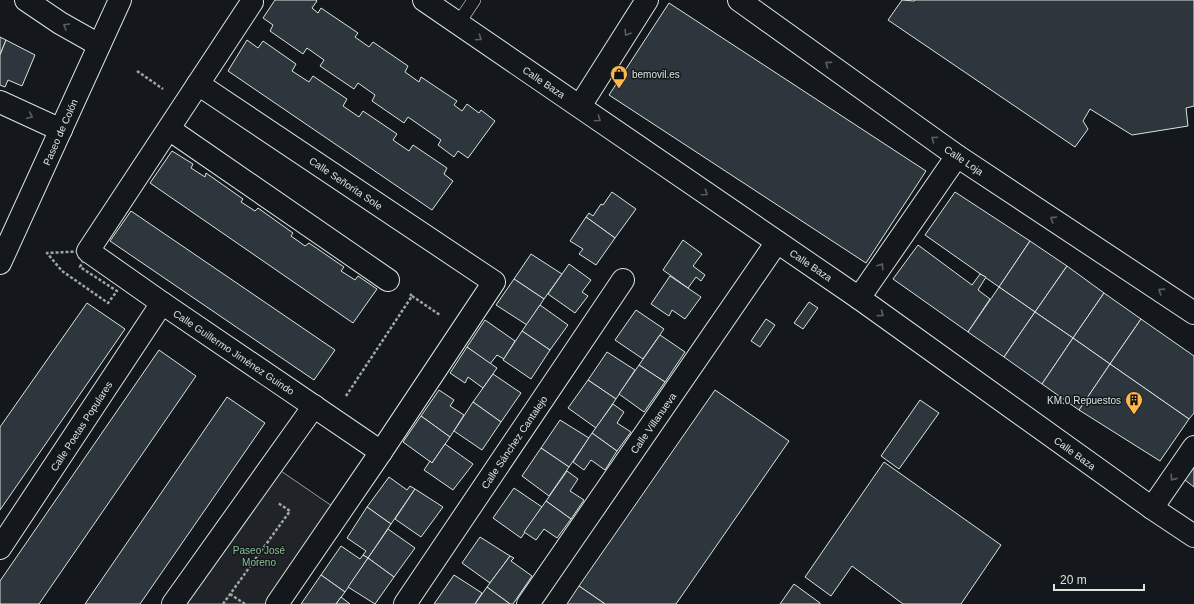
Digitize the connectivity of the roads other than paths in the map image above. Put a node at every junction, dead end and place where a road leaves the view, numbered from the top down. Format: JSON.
{"nodes":[{"id":1,"x":26,"y":0,"type":"edge"},
{"id":2,"x":120,"y":0,"type":"edge"},
{"id":3,"x":424,"y":0,"type":"edge"},
{"id":4,"x":474,"y":0,"type":"edge"},
{"id":5,"x":647,"y":0,"type":"edge"},
{"id":6,"x":739,"y":0,"type":"edge"},
{"id":7,"x":252,"y":2,"type":"dead end"},
{"id":8,"x":458,"y":24,"type":"junction"},
{"id":9,"x":99,"y":45,"type":"junction"},
{"id":10,"x":198,"y":84,"type":"junction"},
{"id":11,"x":0,"y":102,"type":"edge"},
{"id":12,"x":580,"y":106,"type":"junction"},
{"id":13,"x":169,"y":129,"type":"junction"},
{"id":14,"x":61,"y":130,"type":"junction"},
{"id":15,"x":957,"y":156,"type":"junction"},
{"id":16,"x":777,"y":242,"type":"junction"},
{"id":17,"x":0,"y":263,"type":"edge"},
{"id":18,"x":388,"y":280,"type":"road end"},
{"id":19,"x":623,"y":280,"type":"dead end"},
{"id":20,"x":859,"y":298,"type":"junction"},
{"id":21,"x":162,"y":303,"type":"junction"},
{"id":22,"x":1194,"y":313,"type":"edge"},
{"id":23,"x":314,"y":406,"type":"junction"},
{"id":24,"x":1194,"y":448,"type":"edge"},
{"id":25,"x":381,"y":452,"type":"junction"},
{"id":26,"x":1152,"y":508,"type":"junction"},
{"id":27,"x":1194,"y":536,"type":"edge"},
{"id":28,"x":0,"y":548,"type":"edge"},
{"id":29,"x":173,"y":604,"type":"edge"},
{"id":30,"x":277,"y":604,"type":"edge"},
{"id":31,"x":405,"y":604,"type":"edge"},
{"id":32,"x":528,"y":604,"type":"edge"}],
"edges":[{"from":9,"to":1,"type":"street","one_way":true},
{"from":2,"to":9,"type":"street","name":"Paseo de Colón"},
{"from":3,"to":8,"type":"street","name":"Calle Baza"},
{"from":4,"to":8,"type":"lane"},
{"from":5,"to":12,"type":"street","one_way":true},
{"from":15,"to":6,"type":"street","name":"Calle Loja","one_way":true},
{"from":7,"to":10,"type":"street"},
{"from":8,"to":12,"type":"street","name":"Calle Baza","one_way":true},
{"from":9,"to":14,"type":"street","name":"Paseo de Colón"},
{"from":10,"to":13,"type":"street"},
{"from":10,"to":25,"type":"street","name":"Calle Señorita Sole"},
{"from":11,"to":14,"type":"street","one_way":true},
{"from":12,"to":16,"type":"street","name":"Calle Baza","one_way":true},
{"from":13,"to":18,"type":"street"},
{"from":13,"to":21,"type":"street","name":"Calle Guillermo Jiménez Guindo"},
{"from":14,"to":17,"type":"street","name":"Paseo de Colón"},
{"from":20,"to":15,"type":"street","one_way":true},
{"from":22,"to":15,"type":"street","name":"Calle Loja","one_way":true},
{"from":16,"to":20,"type":"street","name":"Calle Baza"},
{"from":16,"to":32,"type":"street","name":"Calle Villanueva"},
{"from":19,"to":31,"type":"street","name":"Calle Sánchez Cantalejo"},
{"from":20,"to":26,"type":"street","name":"Calle Baza","one_way":true},
{"from":21,"to":23,"type":"street","name":"Calle Guillermo Jiménez Guindo"},
{"from":21,"to":28,"type":"street","name":"Calle Poetas Populares"},
{"from":23,"to":25,"type":"street","name":"Calle Guillermo Jiménez Guindo"},
{"from":23,"to":29,"type":"street"},
{"from":24,"to":26,"type":"street","one_way":true},
{"from":25,"to":30,"type":"street"},
{"from":26,"to":27,"type":"street","name":"Calle Baza"}]}
